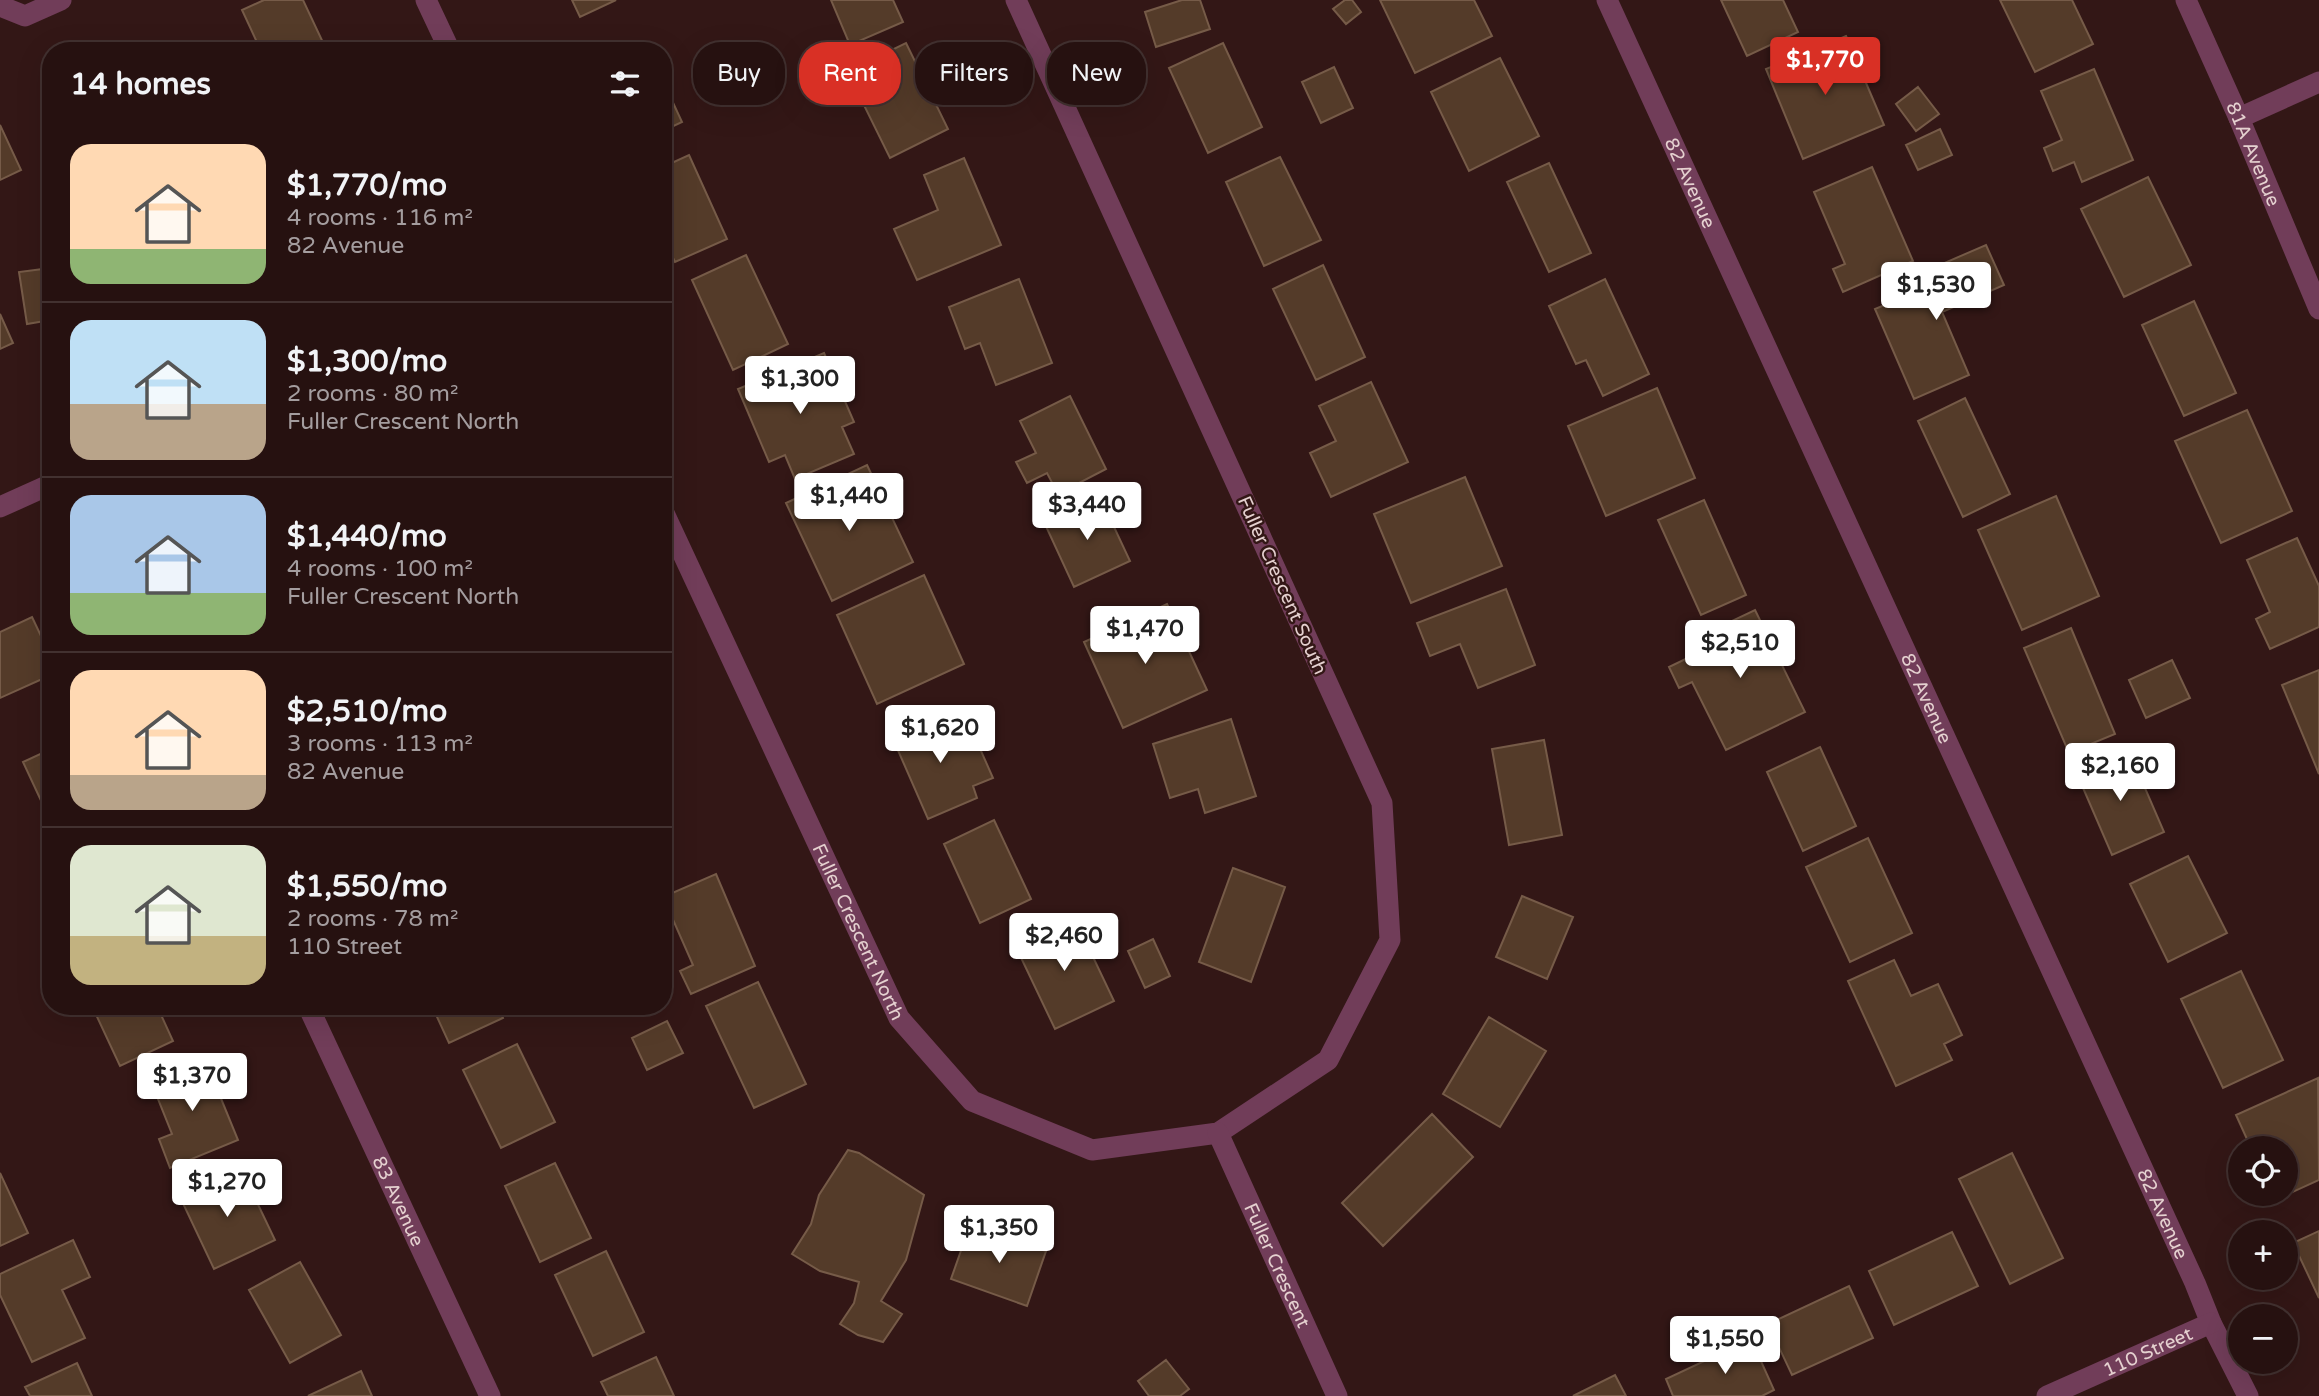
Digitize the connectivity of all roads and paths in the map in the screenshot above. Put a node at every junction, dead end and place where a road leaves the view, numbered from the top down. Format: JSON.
{"nodes":[{"id":1,"x":61,"y":0,"type":"edge"},
{"id":2,"x":426,"y":0,"type":"edge"},
{"id":3,"x":1016,"y":0,"type":"edge"},
{"id":4,"x":1607,"y":0,"type":"edge"},
{"id":5,"x":2186,"y":0,"type":"edge"},
{"id":6,"x":0,"y":6,"type":"edge"},
{"id":7,"x":446,"y":42,"type":"edge"},
{"id":8,"x":2319,"y":82,"type":"edge"},
{"id":9,"x":2239,"y":118,"type":"junction"},
{"id":10,"x":2319,"y":309,"type":"edge"},
{"id":11,"x":42,"y":488,"type":"edge"},
{"id":12,"x":0,"y":507,"type":"edge"},
{"id":13,"x":672,"y":530,"type":"edge"},
{"id":14,"x":313,"y":1015,"type":"edge"},
{"id":15,"x":1218,"y":1133,"type":"junction"},
{"id":16,"x":2211,"y":1323,"type":"junction"},
{"id":17,"x":490,"y":1396,"type":"edge"},
{"id":18,"x":1337,"y":1396,"type":"edge"},
{"id":19,"x":2047,"y":1396,"type":"edge"},
{"id":20,"x":2248,"y":1396,"type":"edge"}],
"edges":[{"from":1,"to":6,"type":"street"},
{"from":2,"to":7,"type":"street"},
{"from":3,"to":15,"type":"street","name":"Fuller Crescent South"},
{"from":4,"to":16,"type":"street","name":"82 Avenue"},
{"from":5,"to":9,"type":"street","name":"81A Avenue"},
{"from":8,"to":9,"type":"street"},
{"from":9,"to":10,"type":"street","name":"81A Avenue"},
{"from":11,"to":12,"type":"street"},
{"from":13,"to":15,"type":"street","name":"Fuller Crescent North"},
{"from":14,"to":17,"type":"street","name":"83 Avenue"},
{"from":15,"to":18,"type":"street","name":"Fuller Crescent"},
{"from":16,"to":19,"type":"street","name":"110 Street"},
{"from":16,"to":20,"type":"street","name":"82 Avenue"}]}
